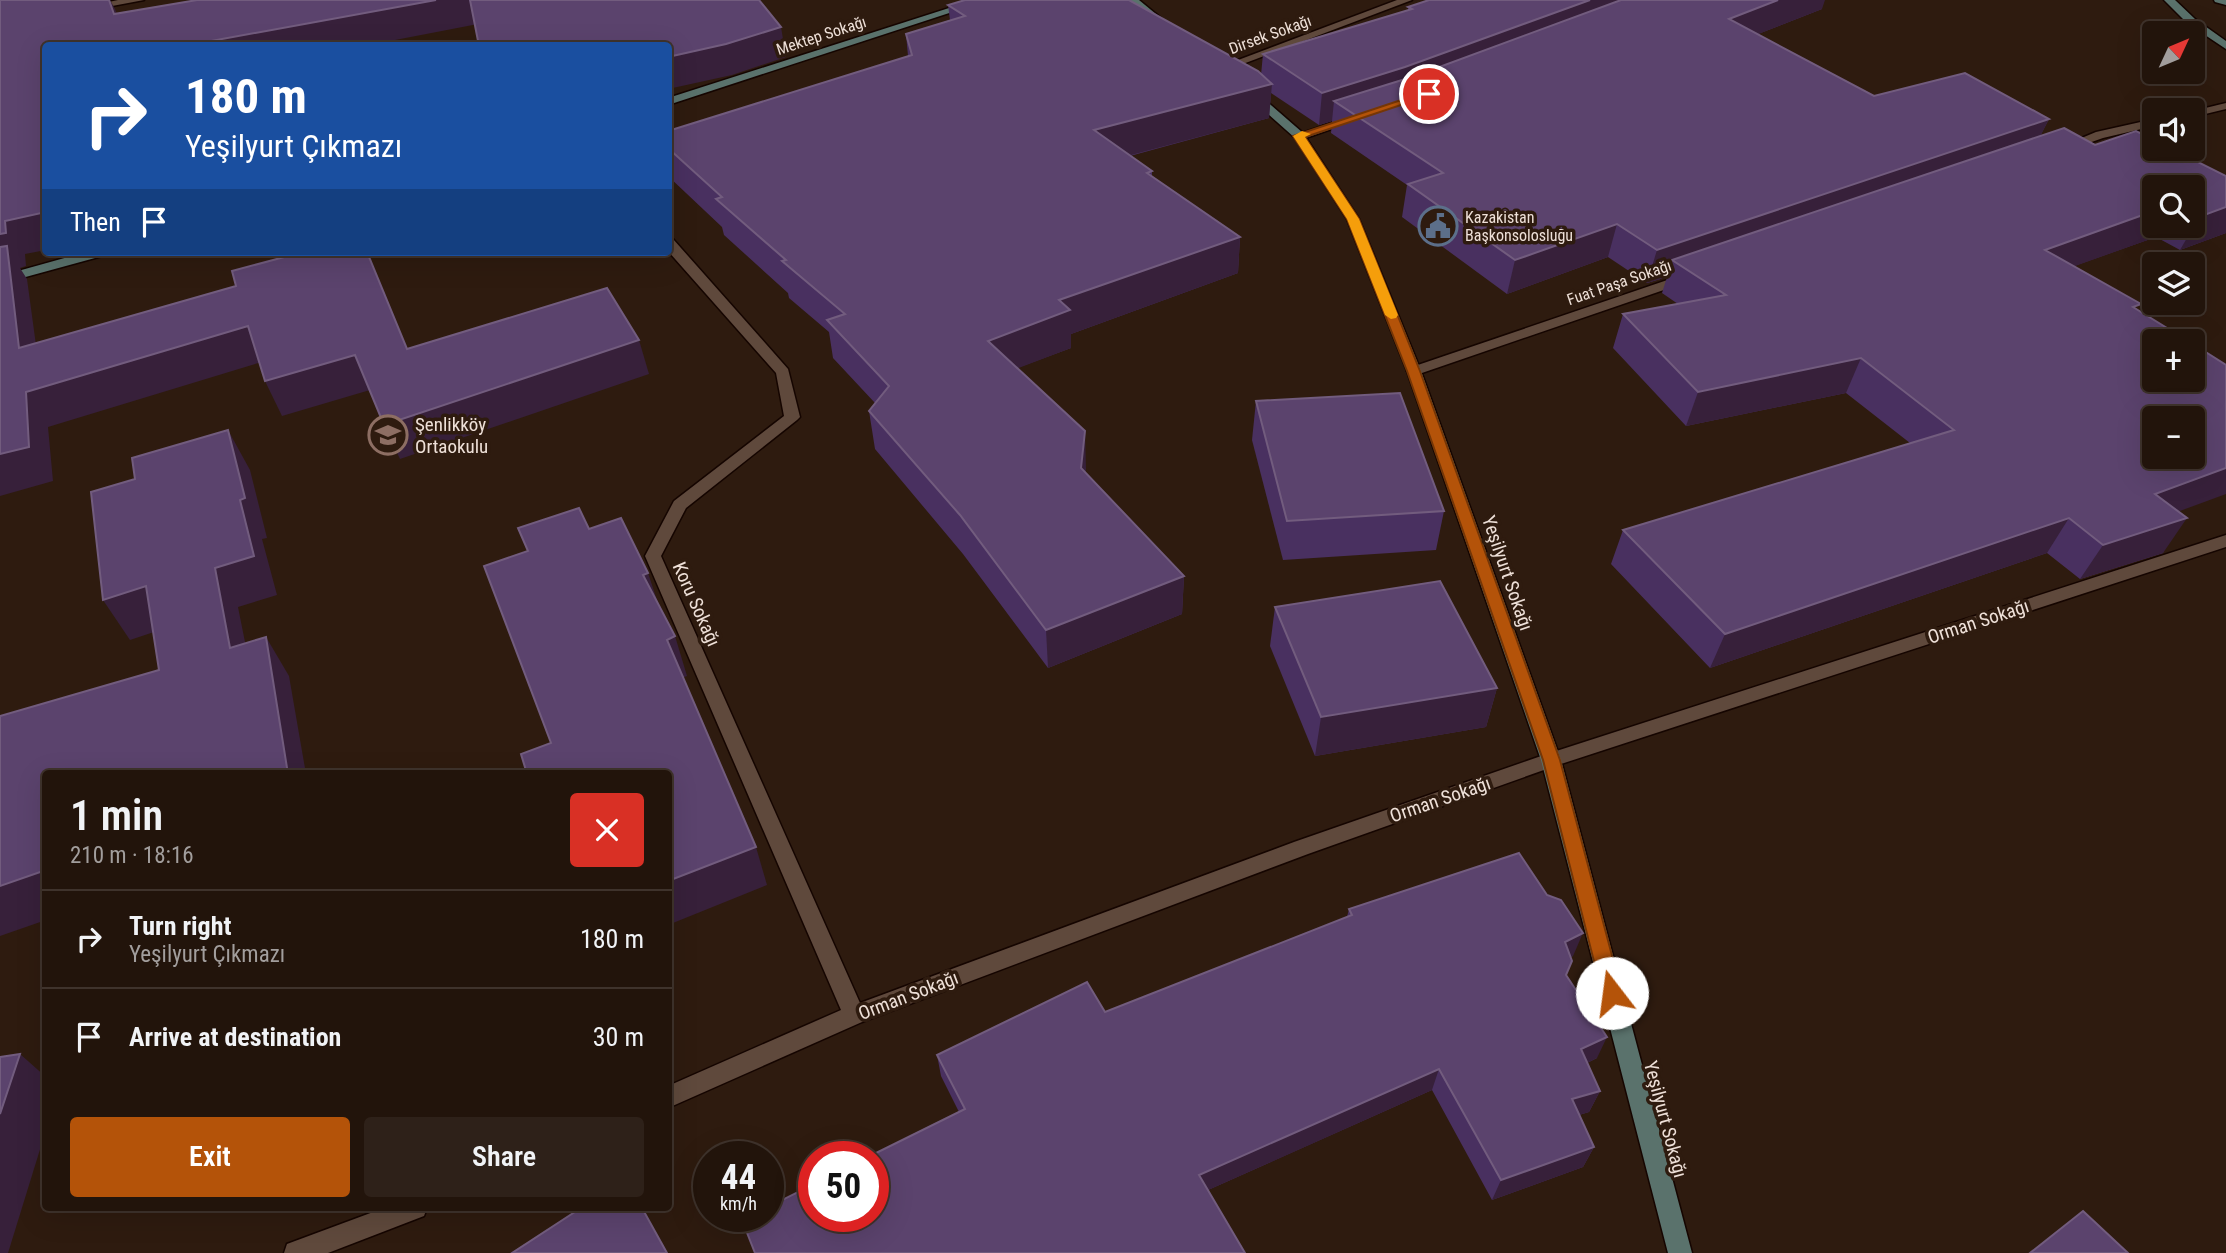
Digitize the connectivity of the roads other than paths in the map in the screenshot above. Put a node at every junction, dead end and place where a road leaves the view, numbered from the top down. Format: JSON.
{"nodes":[{"id":1,"x":139,"y":0,"type":"edge"},
{"id":2,"x":984,"y":0,"type":"edge"},
{"id":3,"x":1132,"y":0,"type":"edge"},
{"id":4,"x":1407,"y":0,"type":"edge"},
{"id":5,"x":2169,"y":0,"type":"edge"},
{"id":6,"x":2219,"y":0,"type":"edge"},
{"id":7,"x":2226,"y":2,"type":"edge"},
{"id":8,"x":76,"y":9,"type":"edge"},
{"id":9,"x":1172,"y":30,"type":"edge"},
{"id":10,"x":2226,"y":46,"type":"edge"},
{"id":11,"x":1218,"y":64,"type":"joint"},
{"id":12,"x":672,"y":102,"type":"edge"},
{"id":13,"x":2226,"y":106,"type":"edge"},
{"id":14,"x":2205,"y":111,"type":"edge"},
{"id":15,"x":1365,"y":115,"type":"edge"},
{"id":16,"x":2142,"y":126,"type":"edge"},
{"id":17,"x":1299,"y":136,"type":"junction"},
{"id":18,"x":2048,"y":153,"type":"edge"},
{"id":19,"x":672,"y":247,"type":"edge"},
{"id":20,"x":87,"y":256,"type":"edge"},
{"id":21,"x":1704,"y":271,"type":"edge"},
{"id":22,"x":0,"y":280,"type":"edge"},
{"id":23,"x":1414,"y":371,"type":"junction"},
{"id":24,"x":2226,"y":541,"type":"edge"},
{"id":25,"x":1551,"y":760,"type":"junction"},
{"id":26,"x":854,"y":1015,"type":"junction"},
{"id":27,"x":672,"y":1095,"type":"edge"},
{"id":28,"x":407,"y":1211,"type":"edge"},
{"id":29,"x":296,"y":1253,"type":"edge"},
{"id":30,"x":1680,"y":1253,"type":"edge"}],
"edges":[{"from":1,"to":8,"type":"street"},
{"from":2,"to":12,"type":"main road","name":"Mektep Sokağı"},
{"from":3,"to":9,"type":"main road"},
{"from":4,"to":11,"type":"street","name":"Dirsek Sokağı"},
{"from":5,"to":10,"type":"main road"},
{"from":6,"to":7,"type":"main road"},
{"from":11,"to":17,"type":"main road","name":"Yeşilyurt Sokağı"},
{"from":13,"to":14,"type":"street"},
{"from":15,"to":17,"type":"street"},
{"from":16,"to":18,"type":"street"},
{"from":17,"to":23,"type":"main road","name":"Yeşilyurt Sokağı"},
{"from":19,"to":26,"type":"street","name":"Koru Sokağı"},
{"from":20,"to":22,"type":"main road"},
{"from":21,"to":23,"type":"street","name":"Fuat Paşa Sokağı"},
{"from":23,"to":25,"type":"main road","name":"Yeşilyurt Sokağı"},
{"from":24,"to":25,"type":"street","name":"Orman Sokağı"},
{"from":25,"to":26,"type":"street","name":"Orman Sokağı"},
{"from":25,"to":30,"type":"main road","name":"Yeşilyurt Sokağı"},
{"from":26,"to":27,"type":"street","name":"Orman Sokağı"},
{"from":28,"to":29,"type":"street"}]}
